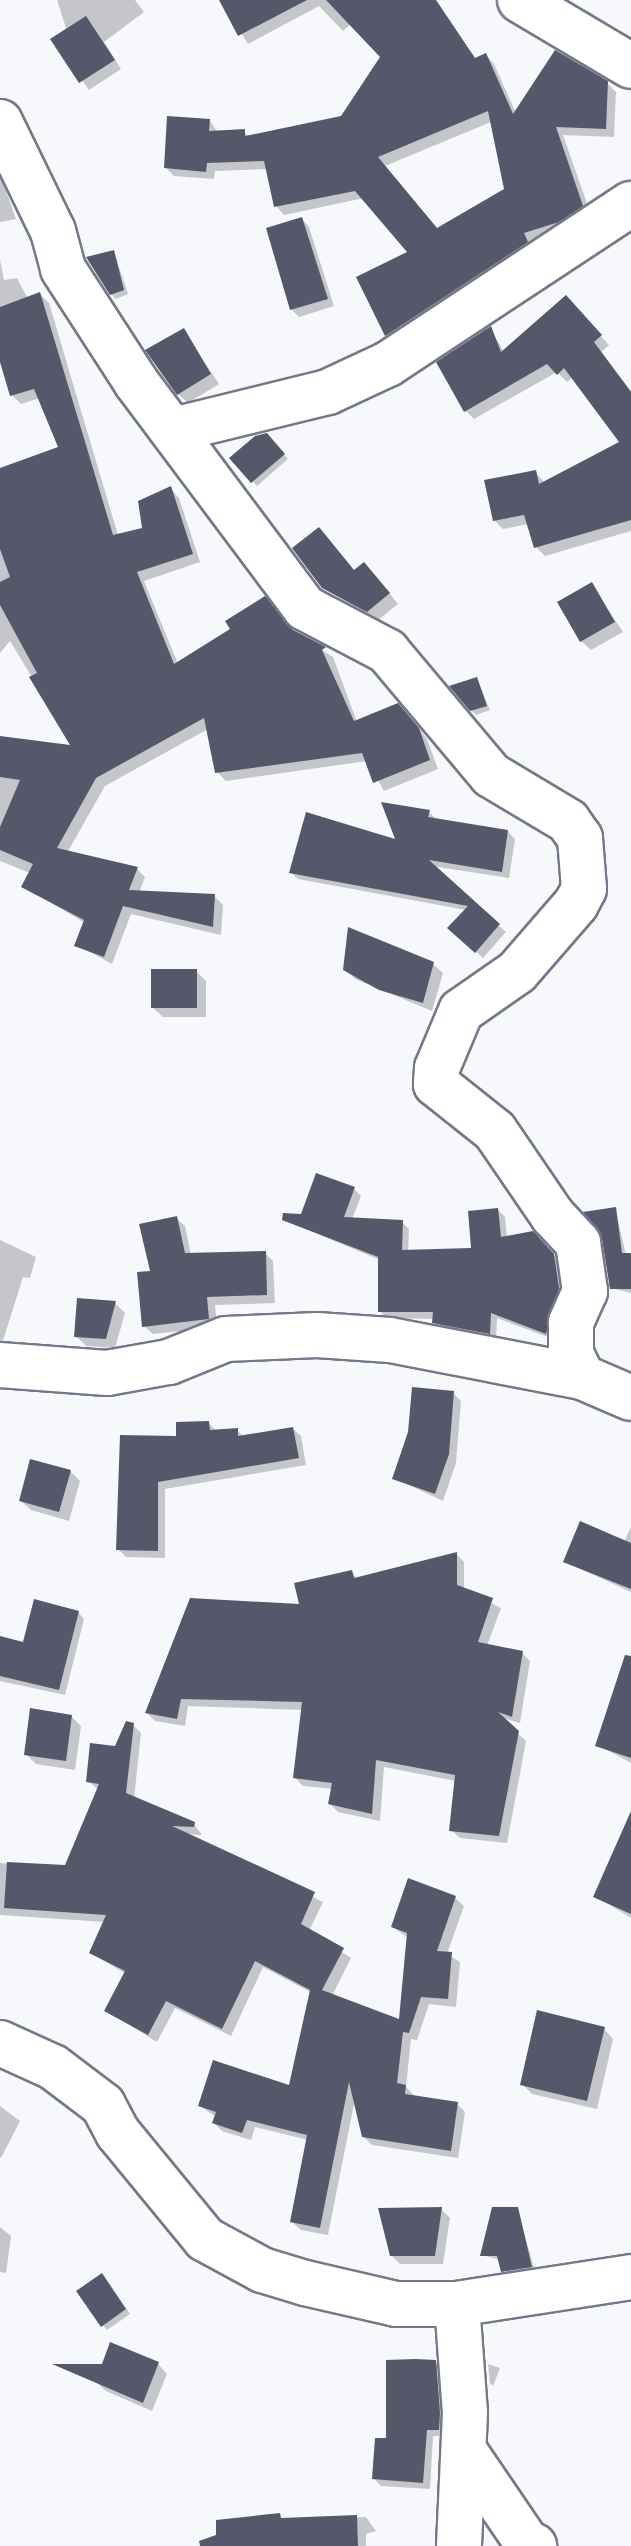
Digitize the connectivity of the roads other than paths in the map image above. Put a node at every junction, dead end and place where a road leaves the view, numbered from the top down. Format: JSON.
{"nodes":[{"id":1,"x":520,"y":0,"type":"edge"},
{"id":2,"x":631,"y":66,"type":"edge"},
{"id":3,"x":0,"y":122,"type":"edge"},
{"id":4,"x":631,"y":204,"type":"edge"},
{"id":5,"x":173,"y":430,"type":"junction"},
{"id":6,"x":0,"y":1365,"type":"edge"},
{"id":7,"x":582,"y":1377,"type":"junction"},
{"id":8,"x":631,"y":1398,"type":"edge"},
{"id":9,"x":0,"y":2043,"type":"edge"},
{"id":10,"x":631,"y":2277,"type":"edge"},
{"id":11,"x":457,"y":2304,"type":"junction"},
{"id":12,"x":465,"y":2452,"type":"junction"},
{"id":13,"x":459,"y":2546,"type":"edge"},
{"id":14,"x":534,"y":2546,"type":"edge"}],
"edges":[{"from":1,"to":2,"type":"street"},
{"from":3,"to":5,"type":"street"},
{"from":4,"to":5,"type":"street"},
{"from":5,"to":7,"type":"street"},
{"from":6,"to":7,"type":"street"},
{"from":7,"to":8,"type":"street"},
{"from":9,"to":11,"type":"street"},
{"from":10,"to":11,"type":"street"},
{"from":11,"to":12,"type":"street"},
{"from":12,"to":13,"type":"street"},
{"from":12,"to":14,"type":"street"}]}
